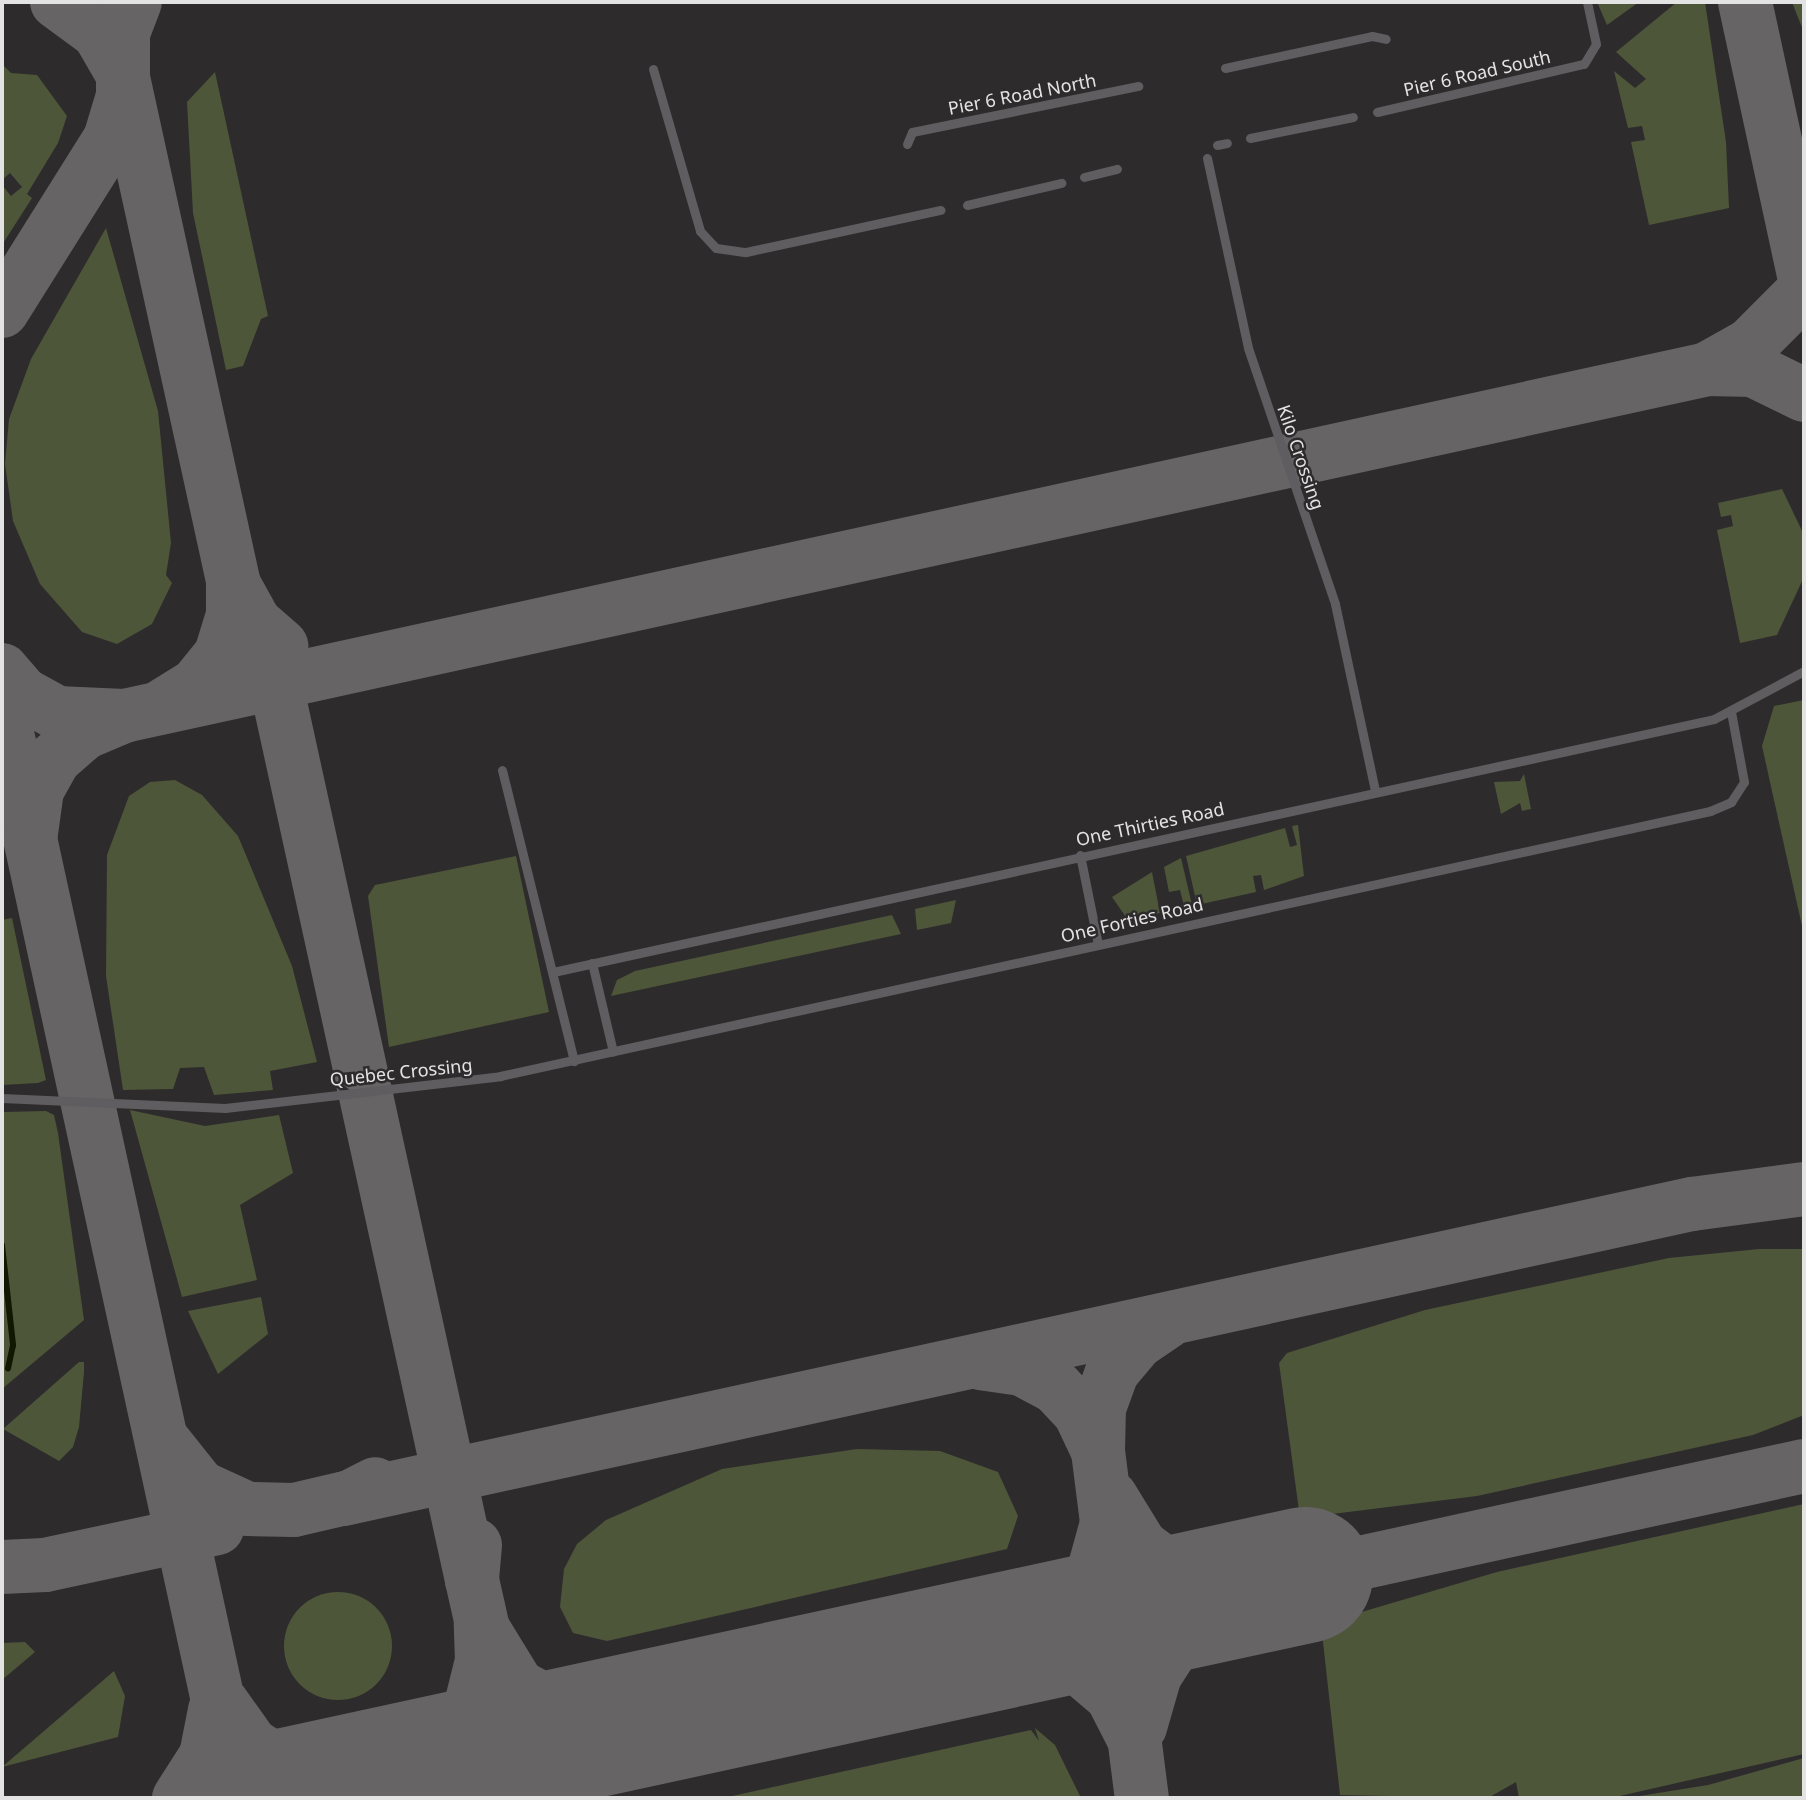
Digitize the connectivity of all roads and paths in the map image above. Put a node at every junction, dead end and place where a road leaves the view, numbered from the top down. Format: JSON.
{"nodes":[{"id":1,"x":1587,"y":2,"type":"edge"},
{"id":2,"x":1386,"y":39,"type":"dead end"},
{"id":3,"x":1225,"y":68,"type":"dead end"},
{"id":4,"x":653,"y":69,"type":"dead end"},
{"id":5,"x":1138,"y":86,"type":"dead end"},
{"id":6,"x":1377,"y":112,"type":"dead end"},
{"id":7,"x":1353,"y":117,"type":"dead end"},
{"id":8,"x":1250,"y":138,"type":"dead end"},
{"id":9,"x":906,"y":144,"type":"dead end"},
{"id":10,"x":1207,"y":158,"type":"dead end"},
{"id":11,"x":1117,"y":169,"type":"dead end"},
{"id":12,"x":1084,"y":177,"type":"dead end"},
{"id":13,"x":1061,"y":183,"type":"dead end"},
{"id":14,"x":967,"y":205,"type":"dead end"},
{"id":15,"x":941,"y":210,"type":"dead end"},
{"id":16,"x":1804,"y":671,"type":"edge"},
{"id":17,"x":1731,"y":712,"type":"junction"},
{"id":18,"x":502,"y":770,"type":"dead end"},
{"id":19,"x":1375,"y":790,"type":"junction"},
{"id":20,"x":1080,"y":855,"type":"junction"},
{"id":21,"x":1098,"y":944,"type":"junction"},
{"id":22,"x":592,"y":963,"type":"junction"},
{"id":23,"x":553,"y":972,"type":"junction"},
{"id":24,"x":613,"y":1052,"type":"junction"},
{"id":25,"x":574,"y":1061,"type":"junction"},
{"id":26,"x":529,"y":1070,"type":"joint"},
{"id":27,"x":2,"y":1098,"type":"edge"}],
"edges":[{"from":1,"to":6,"type":"lane","name":"Pier 6 Road South"},
{"from":2,"to":3,"type":"lane"},
{"from":4,"to":15,"type":"lane"},
{"from":5,"to":9,"type":"lane","name":"Pier 6 Road North"},
{"from":7,"to":8,"type":"lane"},
{"from":10,"to":19,"type":"lane","name":"Kilo Crossing"},
{"from":11,"to":12,"type":"lane"},
{"from":13,"to":14,"type":"lane"},
{"from":16,"to":17,"type":"lane","name":"One Thirties Road"},
{"from":17,"to":19,"type":"lane","name":"One Thirties Road"},
{"from":17,"to":21,"type":"lane","name":"One Forties Road"},
{"from":18,"to":23,"type":"lane"},
{"from":19,"to":20,"type":"lane","name":"One Thirties Road"},
{"from":20,"to":21,"type":"lane"},
{"from":20,"to":22,"type":"lane","name":"One Thirties Road"},
{"from":21,"to":24,"type":"lane","name":"One Forties Road"},
{"from":22,"to":23,"type":"lane","name":"One Thirties Road"},
{"from":22,"to":24,"type":"lane"},
{"from":23,"to":25,"type":"lane"},
{"from":24,"to":25,"type":"lane","name":"One Forties Road"},
{"from":25,"to":26,"type":"lane","name":"One Forties Road"},
{"from":26,"to":27,"type":"lane","name":"Quebec Crossing"}]}
